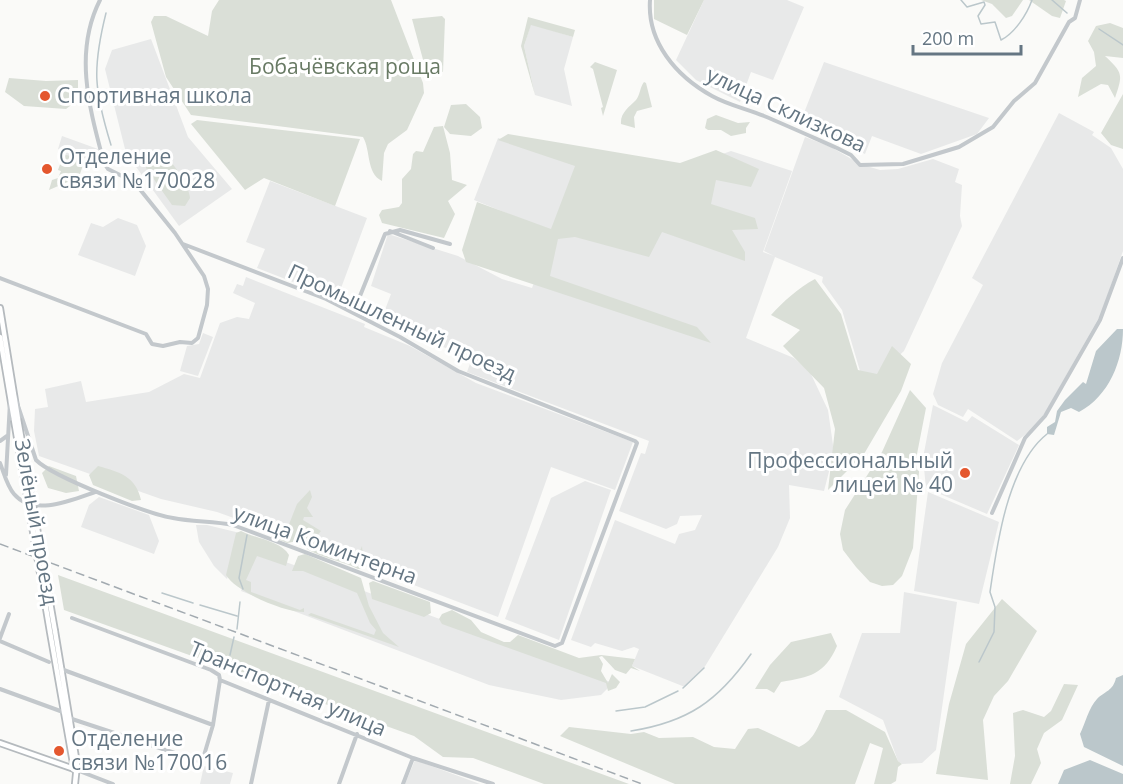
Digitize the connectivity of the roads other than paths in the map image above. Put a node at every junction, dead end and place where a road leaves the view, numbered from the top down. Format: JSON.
{"nodes":[{"id":1,"x":100,"y":0,"type":"edge"},
{"id":2,"x":650,"y":0,"type":"edge"},
{"id":3,"x":1080,"y":0,"type":"edge"},
{"id":4,"x":390,"y":231,"type":"junction"},
{"id":5,"x":183,"y":244,"type":"junction"},
{"id":6,"x":450,"y":244,"type":"dead end"},
{"id":7,"x":433,"y":248,"type":"dead end"},
{"id":8,"x":1123,"y":258,"type":"edge"},
{"id":9,"x":0,"y":278,"type":"edge"},
{"id":10,"x":339,"y":305,"type":"junction"},
{"id":11,"x":0,"y":308,"type":"edge"},
{"id":12,"x":0,"y":337,"type":"edge"},
{"id":13,"x":12,"y":397,"type":"junction"},
{"id":14,"x":7,"y":436,"type":"junction"},
{"id":15,"x":0,"y":441,"type":"edge"},
{"id":16,"x":0,"y":464,"type":"edge"},
{"id":17,"x":6,"y":479,"type":"junction"},
{"id":18,"x":81,"y":484,"type":"junction"},
{"id":19,"x":96,"y":491,"type":"junction"},
{"id":20,"x":77,"y":498,"type":"junction"},
{"id":21,"x":992,"y":513,"type":"dead end"},
{"id":22,"x":9,"y":614,"type":"dead end"},
{"id":23,"x":72,"y":618,"type":"dead end"},
{"id":24,"x":52,"y":631,"type":"junction"},
{"id":25,"x":0,"y":640,"type":"edge"},
{"id":26,"x":560,"y":645,"type":"joint"},
{"id":27,"x":49,"y":662,"type":"dead end"},
{"id":28,"x":61,"y":669,"type":"junction"},
{"id":29,"x":220,"y":680,"type":"junction"},
{"id":30,"x":0,"y":689,"type":"edge"},
{"id":31,"x":269,"y":699,"type":"junction"},
{"id":32,"x":63,"y":712,"type":"junction"},
{"id":33,"x":69,"y":718,"type":"junction"},
{"id":34,"x":213,"y":725,"type":"junction"},
{"id":35,"x":357,"y":734,"type":"junction"},
{"id":36,"x":0,"y":742,"type":"edge"},
{"id":37,"x":413,"y":758,"type":"junction"},
{"id":38,"x":74,"y":770,"type":"junction"},
{"id":39,"x":75,"y":784,"type":"edge"},
{"id":40,"x":113,"y":784,"type":"edge"},
{"id":41,"x":251,"y":784,"type":"edge"},
{"id":42,"x":339,"y":784,"type":"edge"},
{"id":43,"x":403,"y":784,"type":"edge"},
{"id":44,"x":493,"y":784,"type":"edge"}],
"edges":[{"from":1,"to":5,"type":"street"},
{"from":2,"to":3,"type":"street","name":"улица Склизкова"},
{"from":4,"to":6,"type":"street"},
{"from":4,"to":7,"type":"street"},
{"from":4,"to":10,"type":"street"},
{"from":5,"to":9,"type":"street"},
{"from":5,"to":10,"type":"street","name":"Промышленный проезд"},
{"from":8,"to":21,"type":"street"},
{"from":10,"to":26,"type":"street","name":"Промышленный проезд"},
{"from":11,"to":13,"type":"main road","name":"Зелёный проезд"},
{"from":12,"to":13,"type":"main road","name":"Зелёный проезд"},
{"from":13,"to":14,"type":"street"},
{"from":13,"to":18,"type":"street","name":"улица Коминтерна"},
{"from":13,"to":24,"type":"main road","name":"Зелёный проезд","bridge":true},
{"from":14,"to":15,"type":"street"},
{"from":14,"to":17,"type":"street"},
{"from":16,"to":17,"type":"street"},
{"from":17,"to":20,"type":"street"},
{"from":18,"to":19,"type":"street","name":"улица Коминтерна"},
{"from":18,"to":20,"type":"street"},
{"from":19,"to":20,"type":"street"},
{"from":19,"to":26,"type":"street","name":"улица Коминтерна"},
{"from":22,"to":25,"type":"street"},
{"from":23,"to":29,"type":"street","name":"Транспортная улица"},
{"from":24,"to":28,"type":"main road"},
{"from":24,"to":32,"type":"main road"},
{"from":25,"to":27,"type":"street"},
{"from":28,"to":33,"type":"main road"},
{"from":28,"to":34,"type":"street"},
{"from":29,"to":31,"type":"street","name":"Транспортная улица"},
{"from":29,"to":34,"type":"street"},
{"from":30,"to":32,"type":"street"},
{"from":31,"to":35,"type":"street","name":"Транспортная улица"},
{"from":31,"to":41,"type":"street"},
{"from":32,"to":38,"type":"main road"},
{"from":33,"to":34,"type":"street"},
{"from":33,"to":38,"type":"main road"},
{"from":35,"to":37,"type":"street","name":"Транспортная улица"},
{"from":35,"to":42,"type":"street"},
{"from":36,"to":38,"type":"main road"},
{"from":37,"to":43,"type":"street"},
{"from":37,"to":44,"type":"street","name":"Транспортная улица"},
{"from":38,"to":39,"type":"main road"},
{"from":38,"to":40,"type":"street"}]}
